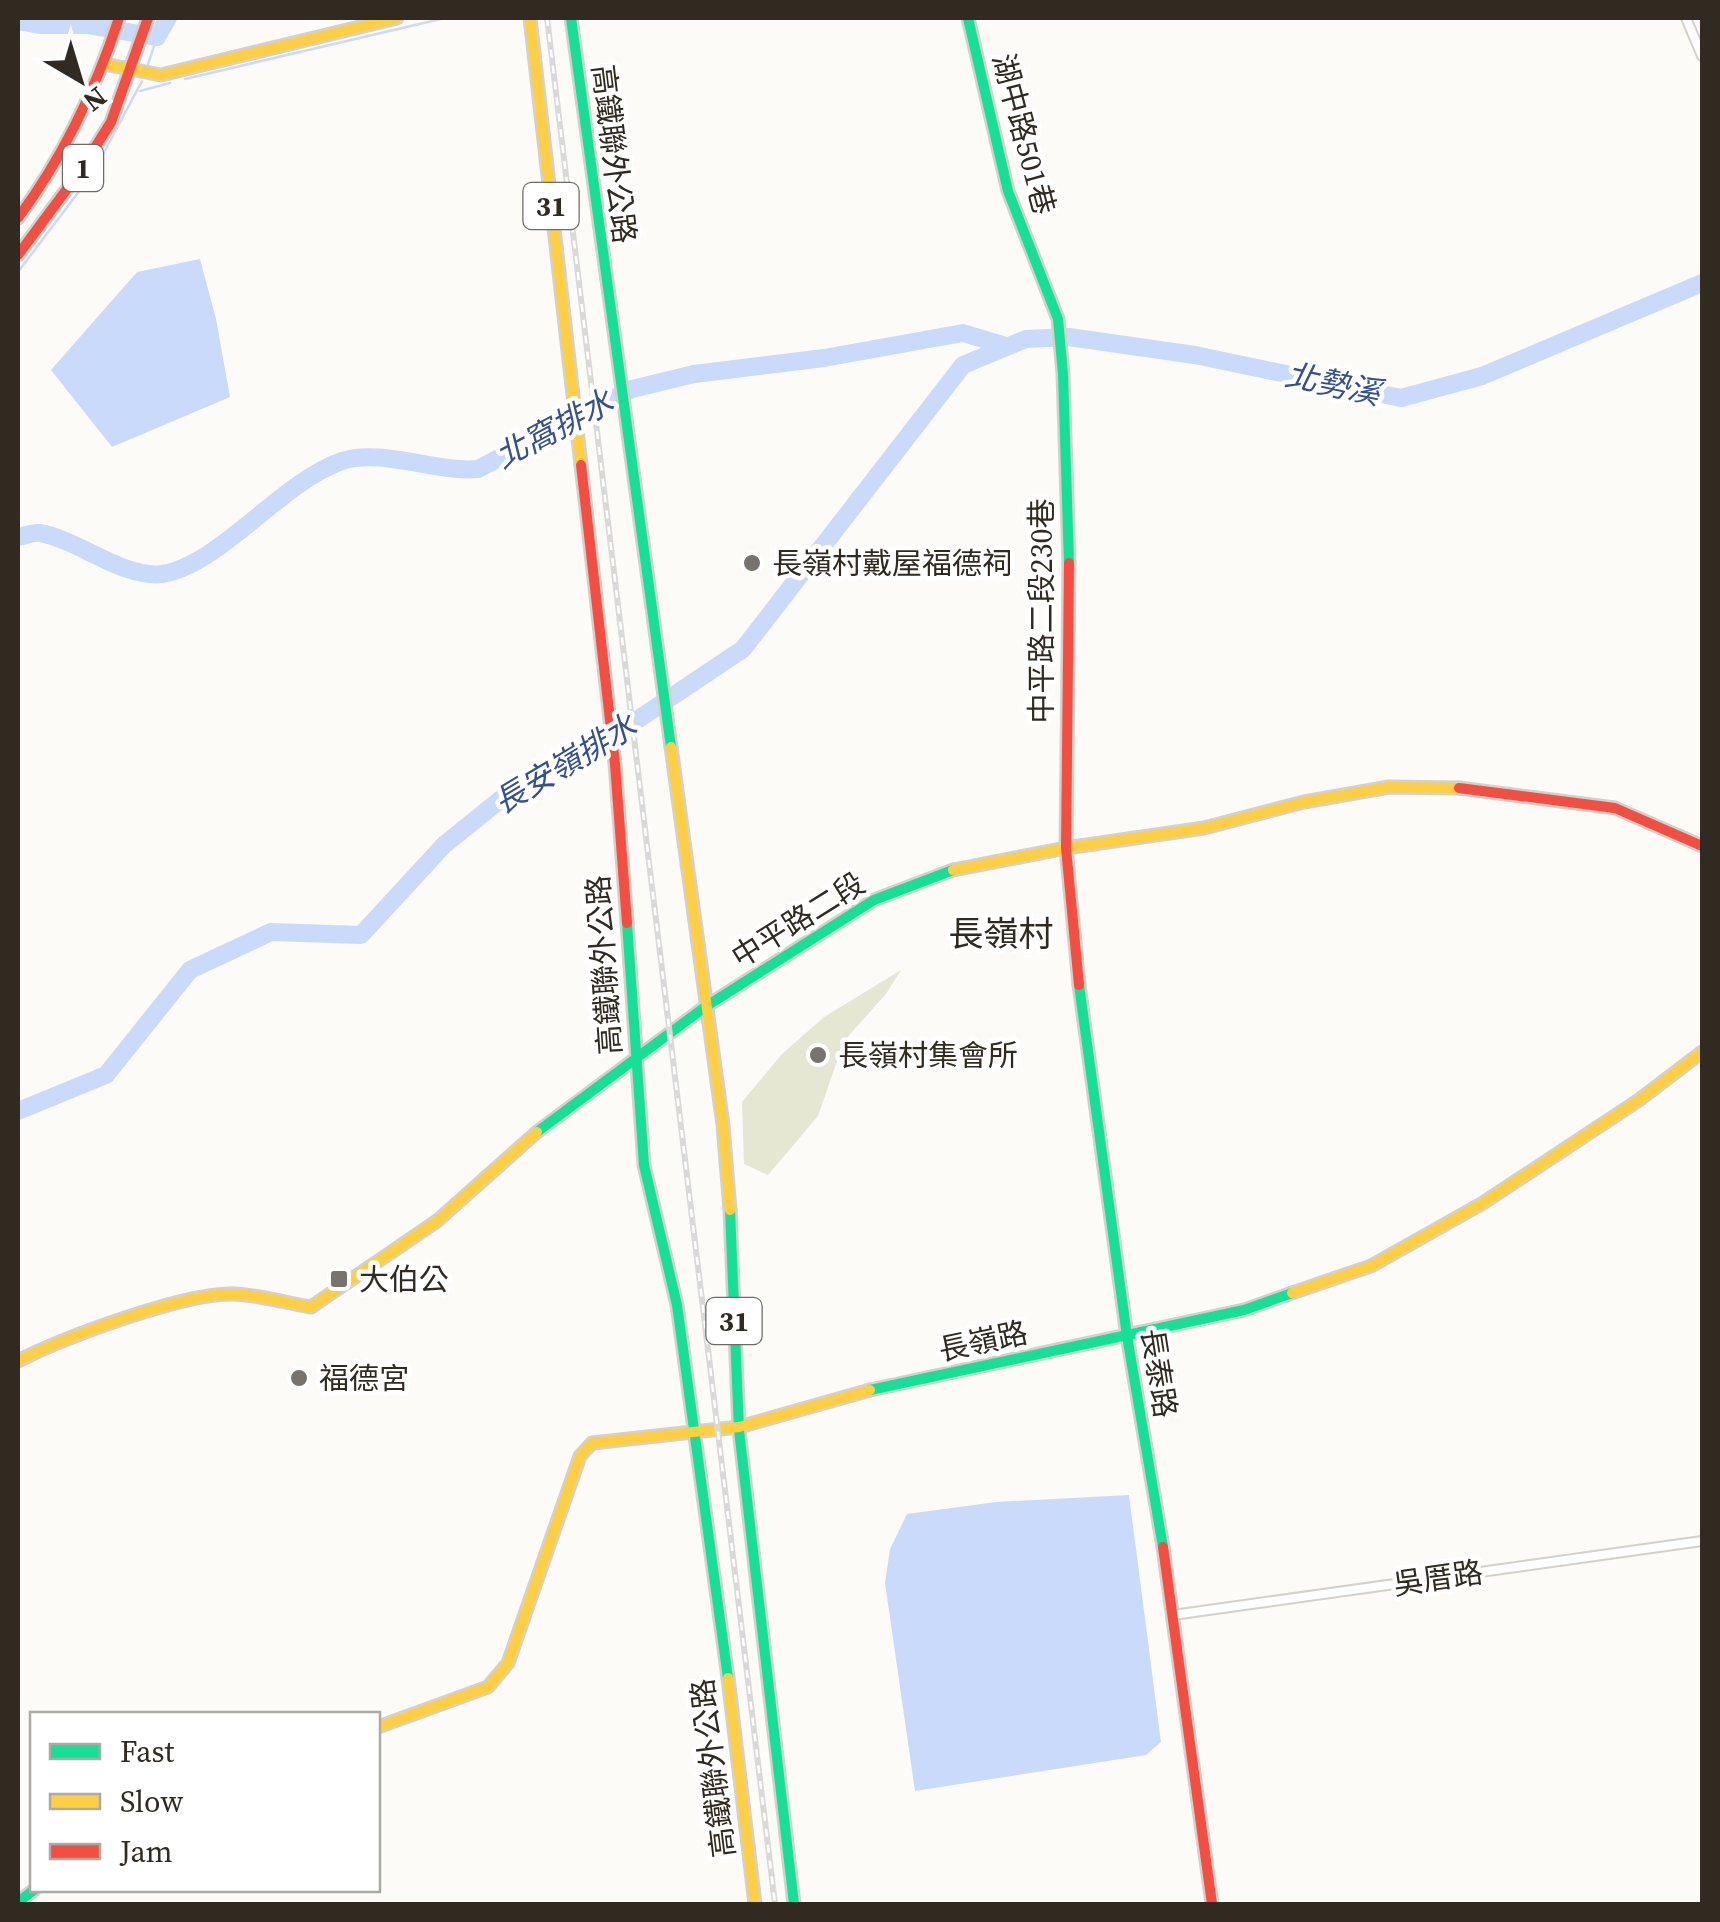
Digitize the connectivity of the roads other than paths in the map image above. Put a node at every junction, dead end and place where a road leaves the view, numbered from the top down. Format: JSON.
{"nodes":[{"id":1,"x":119,"y":18,"type":"edge"},
{"id":2,"x":148,"y":18,"type":"edge"},
{"id":3,"x":398,"y":18,"type":"edge"},
{"id":4,"x":530,"y":18,"type":"edge"},
{"id":5,"x":571,"y":18,"type":"edge"},
{"id":6,"x":968,"y":18,"type":"edge"},
{"id":7,"x":1686,"y":18,"type":"edge"},
{"id":8,"x":1702,"y":56,"type":"edge"},
{"id":9,"x":104,"y":64,"type":"junction"},
{"id":10,"x":130,"y":70,"type":"junction"},
{"id":11,"x":18,"y":218,"type":"edge"},
{"id":12,"x":18,"y":255,"type":"edge"},
{"id":13,"x":1064,"y":374,"type":"joint"},
{"id":14,"x":1702,"y":846,"type":"edge"},
{"id":15,"x":1066,"y":848,"type":"junction"},
{"id":16,"x":705,"y":1006,"type":"junction"},
{"id":17,"x":1702,"y":1052,"type":"edge"},
{"id":18,"x":635,"y":1056,"type":"junction"},
{"id":19,"x":1127,"y":1336,"type":"junction"},
{"id":20,"x":18,"y":1362,"type":"edge"},
{"id":21,"x":739,"y":1427,"type":"junction"},
{"id":22,"x":696,"y":1434,"type":"junction"},
{"id":23,"x":1702,"y":1540,"type":"edge"},
{"id":24,"x":1173,"y":1616,"type":"junction"},
{"id":25,"x":380,"y":1727,"type":"edge"},
{"id":26,"x":755,"y":1904,"type":"edge"},
{"id":27,"x":794,"y":1904,"type":"edge"},
{"id":28,"x":1212,"y":1904,"type":"edge"}],
"edges":[{"from":1,"to":9,"type":"street","number":"1"},
{"from":2,"to":10,"type":"street","number":"1"},
{"from":3,"to":10,"type":"street"},
{"from":4,"to":18,"type":"street","name":"高鐵聯外公路","number":"31"},
{"from":5,"to":16,"type":"street","name":"高鐵聯外公路","number":"31"},
{"from":6,"to":13,"type":"street","name":"湖中路501巷"},
{"from":7,"to":8,"type":"street"},
{"from":9,"to":10,"type":"street"},
{"from":9,"to":11,"type":"street","number":"1"},
{"from":10,"to":12,"type":"street","number":"1"},
{"from":13,"to":15,"type":"street","name":"中平路二段230巷"},
{"from":14,"to":15,"type":"street","name":"中平路二段"},
{"from":15,"to":16,"type":"street","name":"中平路二段"},
{"from":15,"to":19,"type":"street","name":"長泰路"},
{"from":16,"to":18,"type":"street","name":"中平路二段"},
{"from":16,"to":21,"type":"street","name":"高鐵聯外公路","number":"31"},
{"from":17,"to":19,"type":"street","name":"長嶺路"},
{"from":18,"to":20,"type":"street","name":"中平路二段"},
{"from":18,"to":22,"type":"street","name":"高鐵聯外公路","number":"31"},
{"from":19,"to":21,"type":"street","name":"長嶺路"},
{"from":19,"to":24,"type":"street","name":"長泰路"},
{"from":21,"to":22,"type":"street","name":"長嶺路"},
{"from":21,"to":27,"type":"street","name":"高鐵聯外公路","number":"31"},
{"from":22,"to":25,"type":"street","name":"長嶺路"},
{"from":22,"to":26,"type":"street","name":"高鐵聯外公路","number":"31"},
{"from":23,"to":24,"type":"street","name":"吳厝路"},
{"from":24,"to":28,"type":"street","name":"長泰路"}]}
